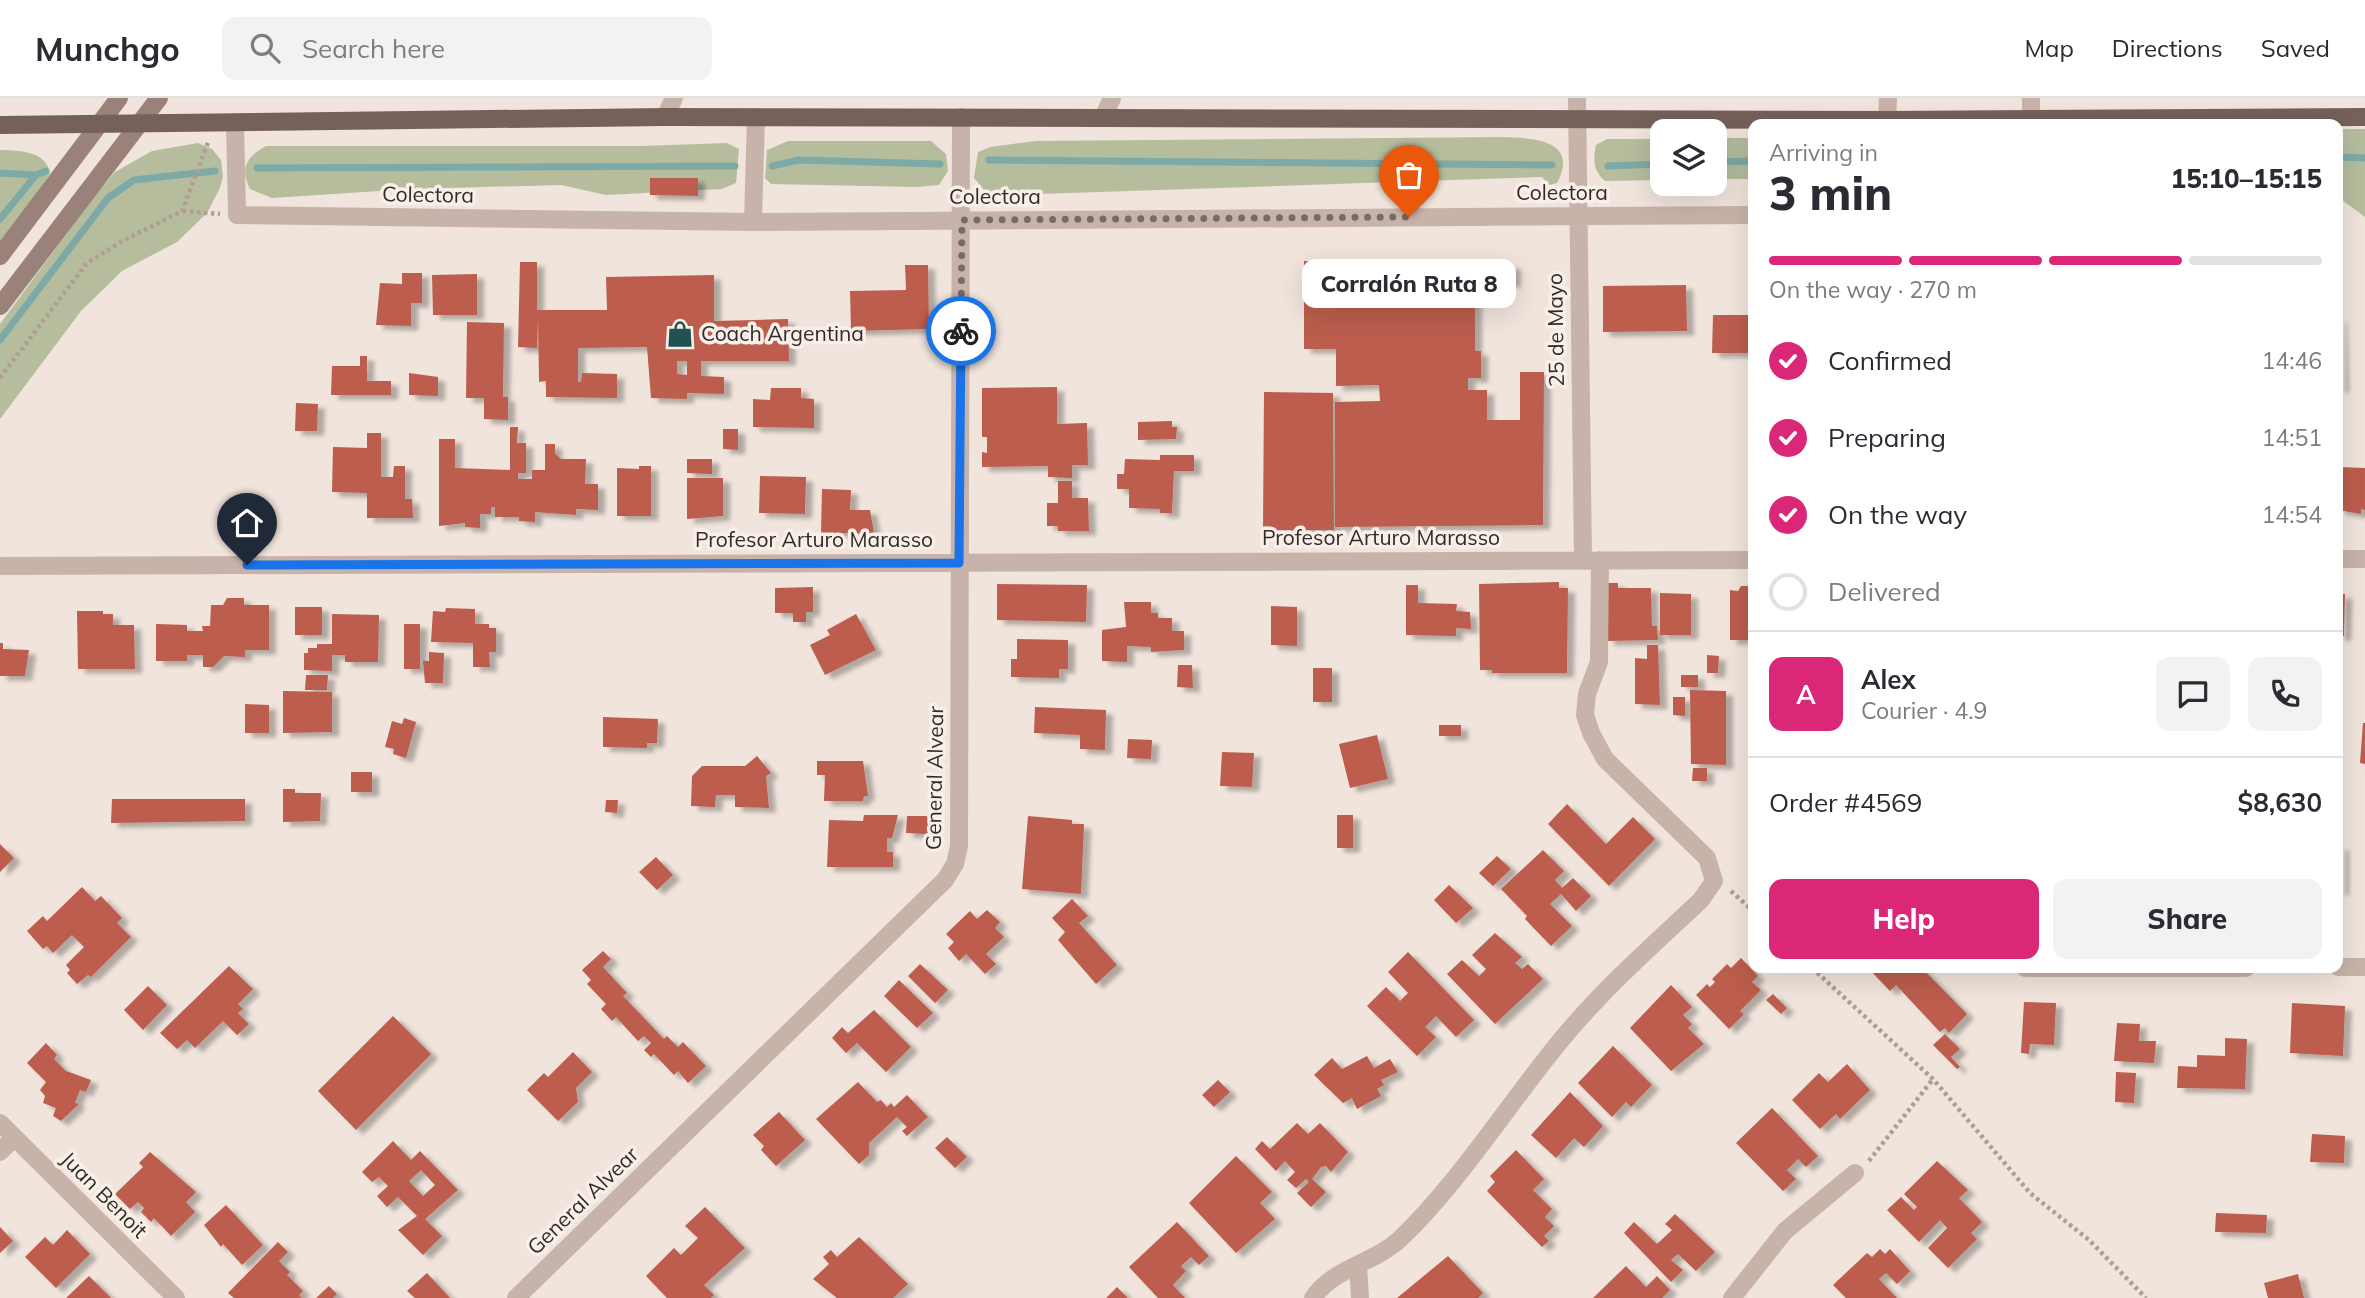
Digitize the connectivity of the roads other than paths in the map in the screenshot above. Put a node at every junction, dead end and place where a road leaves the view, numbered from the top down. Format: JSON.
{"nodes":[{"id":1,"x":119,"y":98,"type":"edge"},
{"id":2,"x":159,"y":98,"type":"edge"},
{"id":3,"x":674,"y":98,"type":"edge"},
{"id":4,"x":1112,"y":98,"type":"edge"},
{"id":5,"x":1577,"y":98,"type":"edge"},
{"id":6,"x":1888,"y":98,"type":"edge"},
{"id":7,"x":2031,"y":98,"type":"edge"},
{"id":8,"x":1104,"y":116,"type":"junction"},
{"id":9,"x":665,"y":117,"type":"junction"},
{"id":10,"x":756,"y":117,"type":"junction"},
{"id":11,"x":961,"y":117,"type":"junction"},
{"id":12,"x":2365,"y":117,"type":"edge"},
{"id":13,"x":1576,"y":118,"type":"junction"},
{"id":14,"x":1748,"y":119,"type":"edge"},
{"id":15,"x":1887,"y":119,"type":"edge"},
{"id":16,"x":2031,"y":119,"type":"joint"},
{"id":17,"x":235,"y":123,"type":"junction"},
{"id":18,"x":98,"y":124,"type":"junction"},
{"id":19,"x":139,"y":124,"type":"junction"},
{"id":20,"x":0,"y":125,"type":"edge"},
{"id":21,"x":1748,"y":215,"type":"edge"},
{"id":22,"x":1577,"y":216,"type":"junction"},
{"id":23,"x":962,"y":220,"type":"junction"},
{"id":24,"x":753,"y":222,"type":"junction"},
{"id":25,"x":0,"y":256,"type":"edge"},
{"id":26,"x":0,"y":306,"type":"edge"},
{"id":27,"x":2343,"y":559,"type":"edge"},
{"id":28,"x":2365,"y":559,"type":"edge"},
{"id":29,"x":1591,"y":560,"type":"junction"},
{"id":30,"x":1748,"y":561,"type":"edge"},
{"id":31,"x":959,"y":563,"type":"junction"},
{"id":32,"x":0,"y":566,"type":"edge"},
{"id":33,"x":2343,"y":967,"type":"edge"},
{"id":34,"x":2365,"y":967,"type":"edge"},
{"id":35,"x":0,"y":1123,"type":"edge"},
{"id":36,"x":14,"y":1138,"type":"junction"},
{"id":37,"x":0,"y":1152,"type":"edge"},
{"id":38,"x":1855,"y":1173,"type":"road end"},
{"id":39,"x":1358,"y":1265,"type":"junction"},
{"id":40,"x":176,"y":1298,"type":"edge"},
{"id":41,"x":516,"y":1298,"type":"edge"},
{"id":42,"x":1313,"y":1298,"type":"edge"},
{"id":43,"x":1360,"y":1298,"type":"edge"},
{"id":44,"x":1732,"y":1298,"type":"edge"}],
"edges":[{"from":1,"to":18,"type":"main road"},
{"from":2,"to":19,"type":"main road"},
{"from":3,"to":9,"type":"street"},
{"from":4,"to":8,"type":"street"},
{"from":5,"to":13,"type":"street","name":"25 de Mayo"},
{"from":6,"to":15,"type":"street"},
{"from":7,"to":16,"type":"street"},
{"from":8,"to":11,"type":"main road"},
{"from":8,"to":13,"type":"main road"},
{"from":9,"to":10,"type":"main road"},
{"from":9,"to":17,"type":"main road"},
{"from":10,"to":11,"type":"main road"},
{"from":10,"to":24,"type":"street"},
{"from":11,"to":23,"type":"street","name":"General Alvear"},
{"from":12,"to":16,"type":"main road"},
{"from":13,"to":14,"type":"main road"},
{"from":13,"to":22,"type":"street","name":"25 de Mayo"},
{"from":17,"to":19,"type":"main road"},
{"from":17,"to":24,"type":"street","name":"Colectora"},
{"from":18,"to":19,"type":"main road"},
{"from":18,"to":20,"type":"main road"},
{"from":18,"to":25,"type":"main road"},
{"from":19,"to":26,"type":"main road"},
{"from":21,"to":22,"type":"street","name":"Colectora"},
{"from":22,"to":23,"type":"street","name":"Colectora"},
{"from":22,"to":29,"type":"street","name":"25 de Mayo"},
{"from":23,"to":24,"type":"street","name":"Colectora"},
{"from":23,"to":31,"type":"street","name":"General Alvear"},
{"from":27,"to":28,"type":"street"},
{"from":29,"to":30,"type":"street","name":"Profesor Arturo Marasso"},
{"from":29,"to":31,"type":"street","name":"Profesor Arturo Marasso"},
{"from":29,"to":39,"type":"street","name":"25 de Mayo"},
{"from":31,"to":32,"type":"street","name":"Profesor Arturo Marasso"},
{"from":31,"to":41,"type":"street","name":"General Alvear"},
{"from":33,"to":34,"type":"street"},
{"from":35,"to":36,"type":"street","name":"Juan Benoit"},
{"from":36,"to":37,"type":"street"},
{"from":36,"to":40,"type":"street","name":"Juan Benoit"},
{"from":38,"to":44,"type":"street"},
{"from":39,"to":42,"type":"street"},
{"from":39,"to":43,"type":"street"}]}
